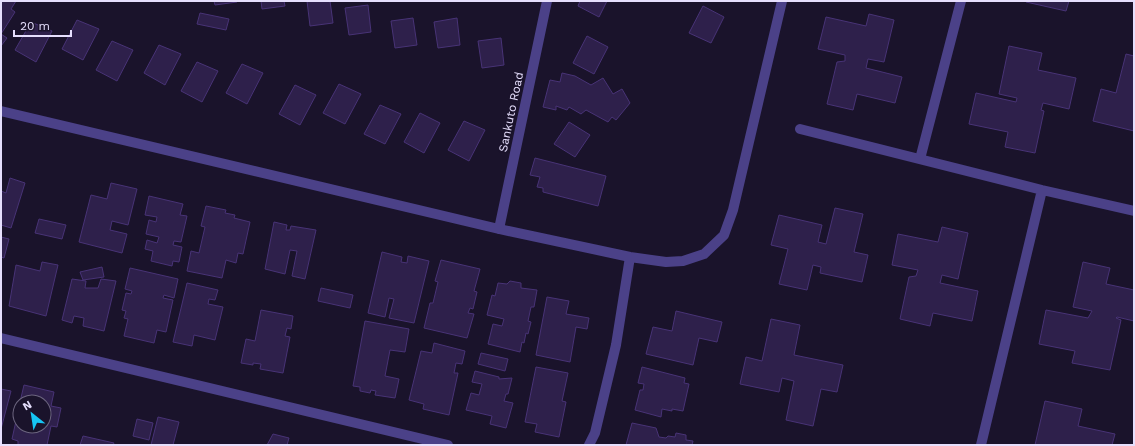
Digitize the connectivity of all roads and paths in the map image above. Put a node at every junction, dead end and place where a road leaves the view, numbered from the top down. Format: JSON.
{"nodes":[{"id":1,"x":547,"y":1,"type":"edge"},
{"id":2,"x":782,"y":1,"type":"edge"},
{"id":3,"x":961,"y":1,"type":"edge"},
{"id":4,"x":1,"y":111,"type":"edge"},
{"id":5,"x":800,"y":129,"type":"dead end"},
{"id":6,"x":920,"y":159,"type":"junction"},
{"id":7,"x":1042,"y":190,"type":"junction"},
{"id":8,"x":1134,"y":211,"type":"edge"},
{"id":9,"x":499,"y":229,"type":"junction"},
{"id":10,"x":630,"y":257,"type":"junction"},
{"id":11,"x":1,"y":338,"type":"edge"},
{"id":12,"x":448,"y":445,"type":"edge"},
{"id":13,"x":590,"y":445,"type":"edge"},
{"id":14,"x":981,"y":445,"type":"edge"}],
"edges":[{"from":1,"to":9,"type":"street","name":"Sankuto Road"},
{"from":2,"to":10,"type":"street"},
{"from":3,"to":6,"type":"street"},
{"from":4,"to":9,"type":"street"},
{"from":5,"to":6,"type":"street"},
{"from":6,"to":7,"type":"street"},
{"from":7,"to":8,"type":"street"},
{"from":7,"to":14,"type":"street"},
{"from":9,"to":10,"type":"street"},
{"from":10,"to":13,"type":"street"},
{"from":11,"to":12,"type":"street"}]}
